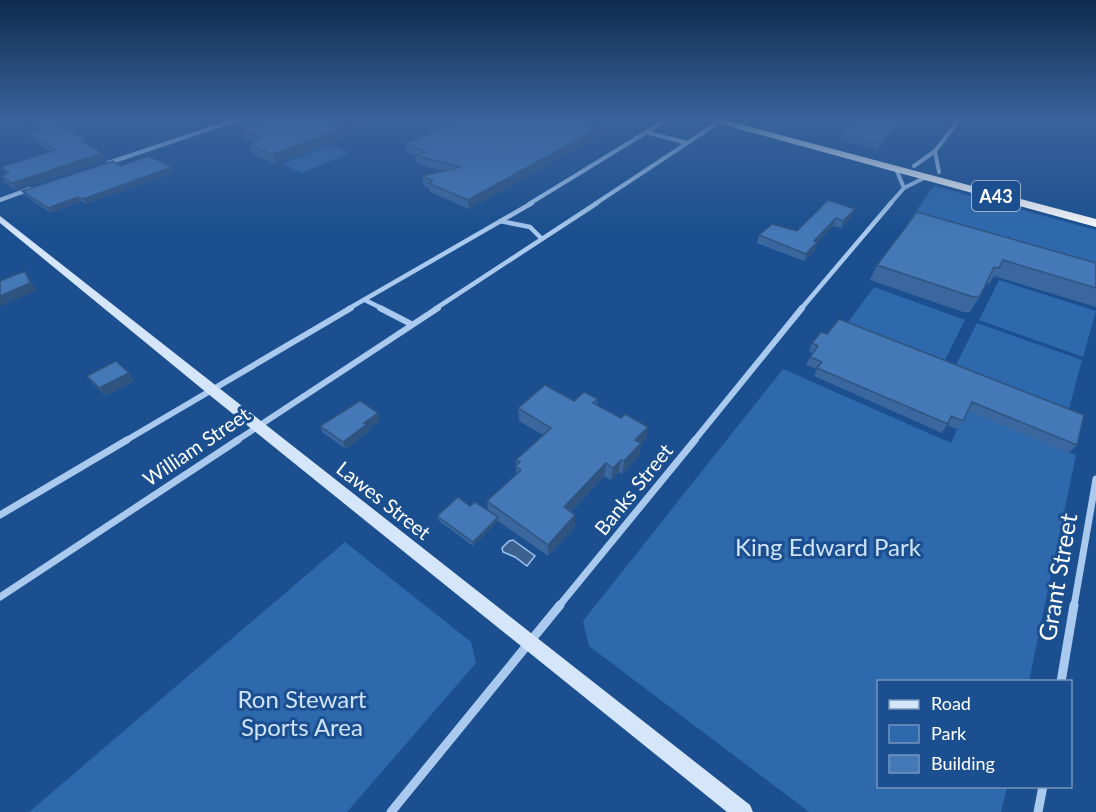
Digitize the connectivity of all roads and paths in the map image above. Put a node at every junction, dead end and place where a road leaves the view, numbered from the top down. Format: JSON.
{"nodes":[{"id":1,"x":127,"y":157,"type":"edge"},
{"id":2,"x":609,"y":157,"type":"edge"},
{"id":3,"x":666,"y":157,"type":"edge"},
{"id":4,"x":850,"y":157,"type":"edge"},
{"id":5,"x":879,"y":157,"type":"edge"},
{"id":6,"x":927,"y":157,"type":"edge"},
{"id":7,"x":936,"y":157,"type":"edge"},
{"id":8,"x":914,"y":166,"type":"junction"},
{"id":9,"x":98,"y":167,"type":"edge"},
{"id":10,"x":896,"y":169,"type":"junction"},
{"id":11,"x":939,"y":172,"type":"junction"},
{"id":12,"x":926,"y":177,"type":"junction"},
{"id":13,"x":34,"y":188,"type":"edge"},
{"id":14,"x":904,"y":188,"type":"junction"},
{"id":15,"x":0,"y":200,"type":"edge"},
{"id":16,"x":1096,"y":212,"type":"edge"},
{"id":17,"x":0,"y":219,"type":"edge"},
{"id":18,"x":496,"y":222,"type":"junction"},
{"id":19,"x":1096,"y":223,"type":"edge"},
{"id":20,"x":542,"y":239,"type":"junction"},
{"id":21,"x":365,"y":300,"type":"junction"},
{"id":22,"x":411,"y":324,"type":"junction"},
{"id":23,"x":211,"y":390,"type":"junction"},
{"id":24,"x":256,"y":426,"type":"junction"},
{"id":25,"x":1096,"y":479,"type":"edge"},
{"id":26,"x":0,"y":515,"type":"edge"},
{"id":27,"x":0,"y":597,"type":"edge"},
{"id":28,"x":531,"y":642,"type":"junction"},
{"id":29,"x":1061,"y":680,"type":"edge"},
{"id":30,"x":1042,"y":788,"type":"edge"},
{"id":31,"x":391,"y":812,"type":"edge"},
{"id":32,"x":743,"y":812,"type":"edge"},
{"id":33,"x":1038,"y":812,"type":"edge"}],
"edges":[{"from":1,"to":9,"type":"street"},
{"from":2,"to":18,"type":"street","name":"William Street"},
{"from":3,"to":20,"type":"street","name":"William Street"},
{"from":4,"to":10,"type":"highway","number":"A43"},
{"from":5,"to":8,"type":"highway","number":"A43"},
{"from":6,"to":8,"type":"street"},
{"from":7,"to":11,"type":"street"},
{"from":8,"to":11,"type":"highway","number":"A43"},
{"from":8,"to":12,"type":"highway"},
{"from":10,"to":12,"type":"highway","number":"A43"},
{"from":10,"to":14,"type":"street"},
{"from":11,"to":16,"type":"highway","number":"A43"},
{"from":12,"to":14,"type":"street","name":"Banks Street"},
{"from":12,"to":19,"type":"highway","number":"A43"},
{"from":13,"to":15,"type":"street"},
{"from":14,"to":28,"type":"street","name":"Banks Street"},
{"from":17,"to":23,"type":"main road","name":"Lawes Street"},
{"from":18,"to":20,"type":"street"},
{"from":18,"to":21,"type":"street","name":"William Street"},
{"from":20,"to":22,"type":"street","name":"William Street"},
{"from":21,"to":22,"type":"street"},
{"from":21,"to":23,"type":"street","name":"William Street"},
{"from":22,"to":24,"type":"street","name":"William Street"},
{"from":23,"to":24,"type":"main road","name":"Lawes Street"},
{"from":23,"to":26,"type":"street","name":"William Street"},
{"from":24,"to":27,"type":"street","name":"William Street"},
{"from":24,"to":28,"type":"main road","name":"Lawes Street"},
{"from":25,"to":29,"type":"street","name":"Grant Street"},
{"from":28,"to":31,"type":"street","name":"Banks Street"},
{"from":28,"to":32,"type":"main road","name":"Lawes Street"},
{"from":30,"to":33,"type":"street"}]}
